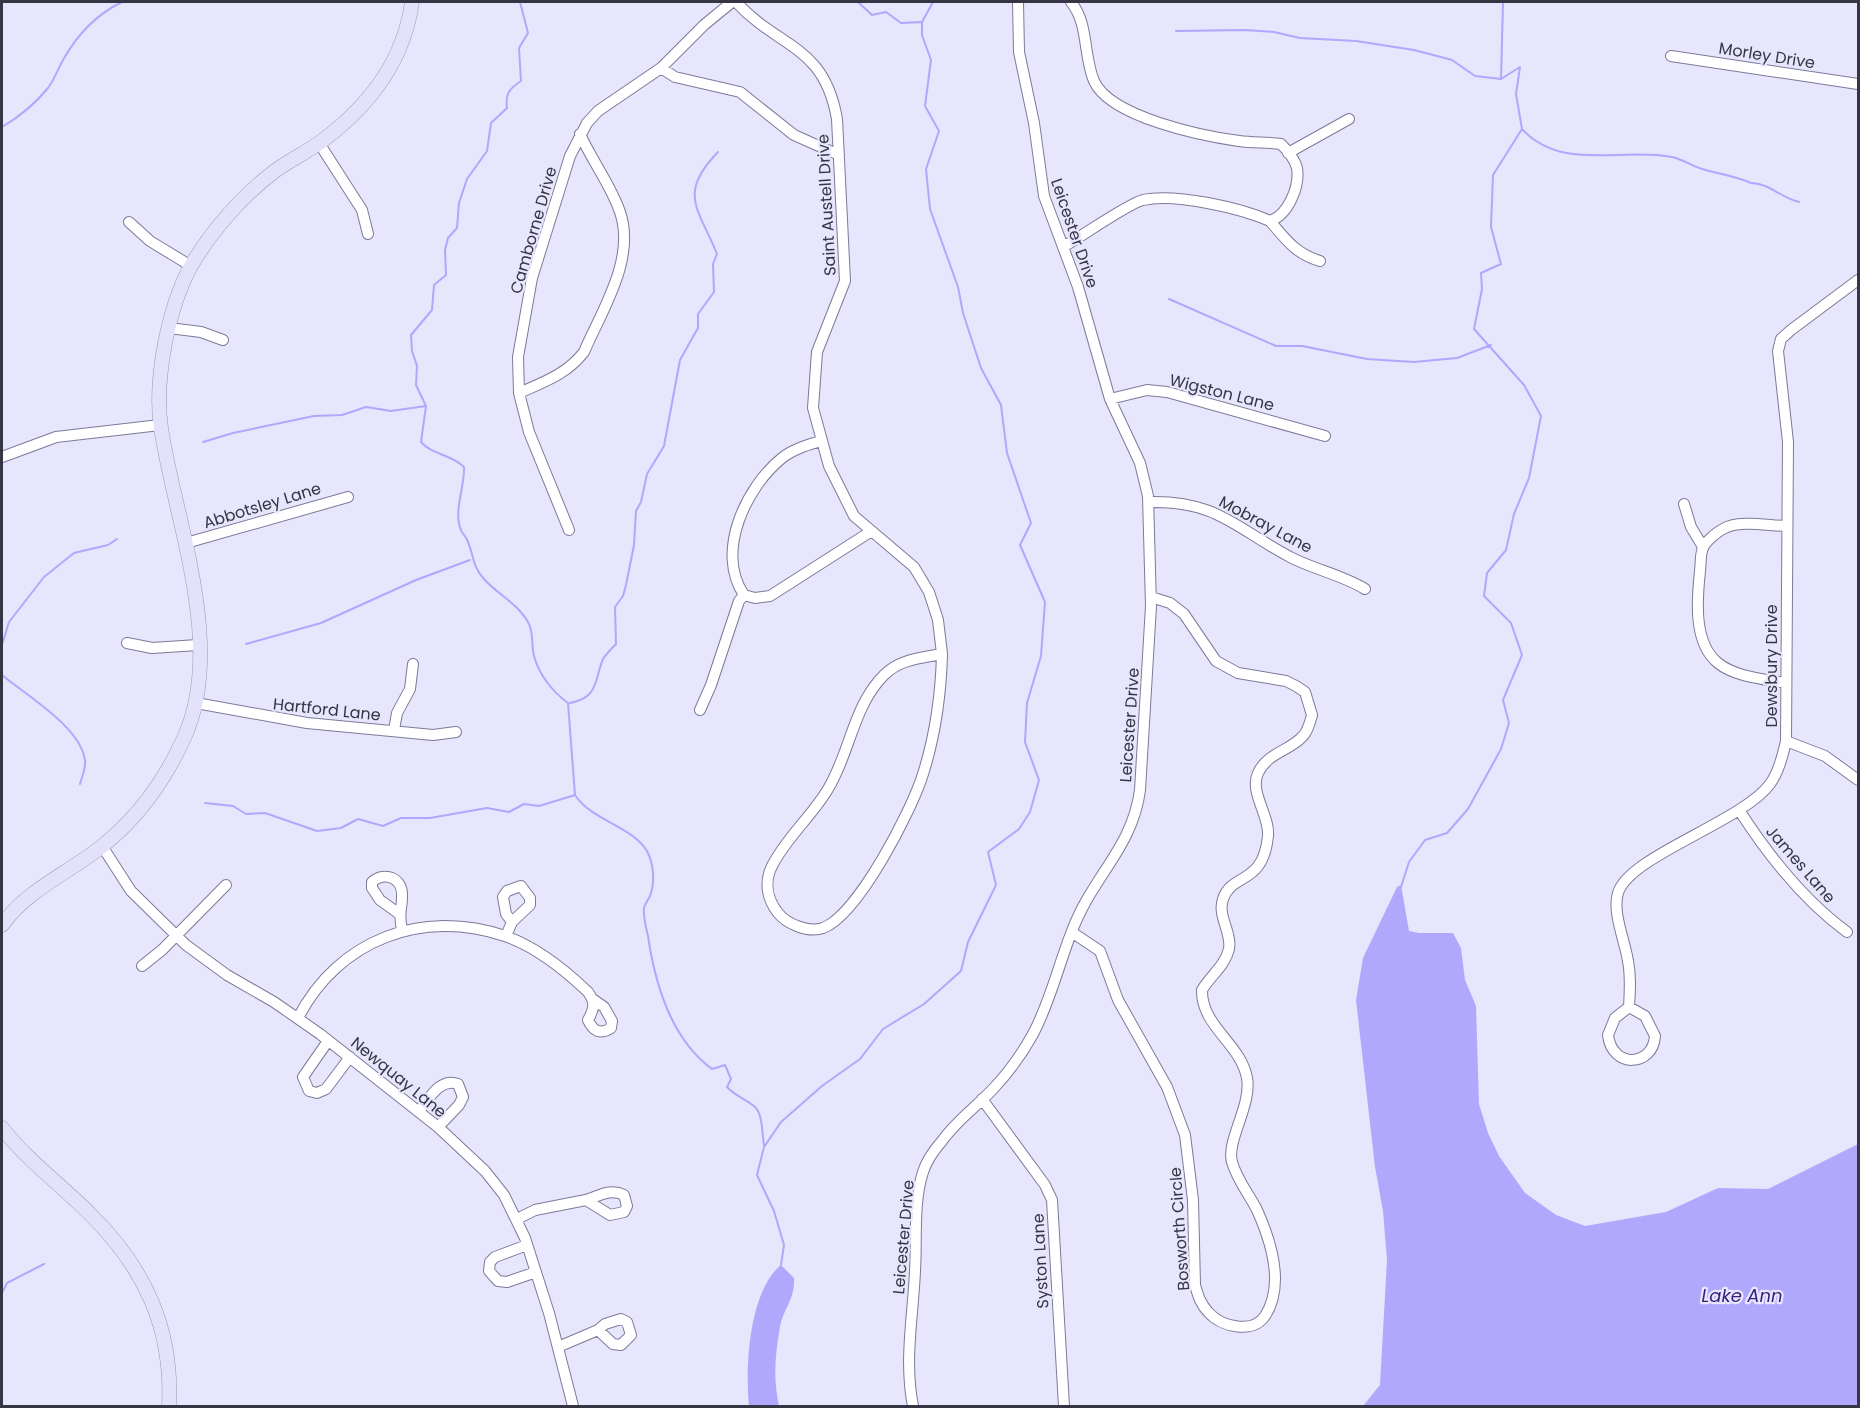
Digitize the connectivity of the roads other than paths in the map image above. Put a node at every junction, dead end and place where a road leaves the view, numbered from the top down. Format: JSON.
{"nodes":[{"id":1,"x":412,"y":2,"type":"edge"},
{"id":2,"x":734,"y":2,"type":"edge"},
{"id":3,"x":1018,"y":2,"type":"edge"},
{"id":4,"x":1071,"y":2,"type":"edge"},
{"id":5,"x":1671,"y":56,"type":"dead end"},
{"id":6,"x":661,"y":68,"type":"junction"},
{"id":7,"x":1858,"y":84,"type":"edge"},
{"id":8,"x":1349,"y":118,"type":"dead end"},
{"id":9,"x":580,"y":134,"type":"junction"},
{"id":10,"x":319,"y":143,"type":"junction"},
{"id":11,"x":1288,"y":153,"type":"junction"},
{"id":12,"x":839,"y":155,"type":"junction"},
{"id":13,"x":1270,"y":221,"type":"junction"},
{"id":14,"x":129,"y":222,"type":"dead end"},
{"id":15,"x":368,"y":234,"type":"dead end"},
{"id":16,"x":1063,"y":247,"type":"junction"},
{"id":17,"x":1320,"y":261,"type":"dead end"},
{"id":18,"x":191,"y":266,"type":"junction"},
{"id":19,"x":1858,"y":280,"type":"edge"},
{"id":20,"x":169,"y":328,"type":"junction"},
{"id":21,"x":223,"y":340,"type":"dead end"},
{"id":22,"x":519,"y":393,"type":"junction"},
{"id":23,"x":1110,"y":399,"type":"junction"},
{"id":24,"x":160,"y":425,"type":"junction"},
{"id":25,"x":1325,"y":436,"type":"dead end"},
{"id":26,"x":821,"y":441,"type":"junction"},
{"id":27,"x":2,"y":457,"type":"edge"},
{"id":28,"x":348,"y":497,"type":"dead end"},
{"id":29,"x":1148,"y":502,"type":"junction"},
{"id":30,"x":1684,"y":504,"type":"dead end"},
{"id":31,"x":1787,"y":526,"type":"junction"},
{"id":32,"x":569,"y":530,"type":"dead end"},
{"id":33,"x":870,"y":532,"type":"junction"},
{"id":34,"x":186,"y":543,"type":"junction"},
{"id":35,"x":1703,"y":547,"type":"junction"},
{"id":36,"x":1365,"y":589,"type":"dead end"},
{"id":37,"x":744,"y":595,"type":"junction"},
{"id":38,"x":1151,"y":597,"type":"junction"},
{"id":39,"x":127,"y":643,"type":"dead end"},
{"id":40,"x":198,"y":645,"type":"junction"},
{"id":41,"x":942,"y":654,"type":"junction"},
{"id":42,"x":413,"y":664,"type":"dead end"},
{"id":43,"x":1785,"y":682,"type":"junction"},
{"id":44,"x":196,"y":703,"type":"junction"},
{"id":45,"x":700,"y":710,"type":"dead end"},
{"id":46,"x":394,"y":730,"type":"junction"},
{"id":47,"x":456,"y":732,"type":"dead end"},
{"id":48,"x":1786,"y":741,"type":"junction"},
{"id":49,"x":1858,"y":780,"type":"edge"},
{"id":50,"x":1739,"y":810,"type":"junction"},
{"id":51,"x":102,"y":846,"type":"junction"},
{"id":52,"x":226,"y":885,"type":"dead end"},
{"id":53,"x":398,"y":913,"type":"dead end"},
{"id":54,"x":512,"y":922,"type":"dead end"},
{"id":55,"x":2,"y":925,"type":"edge"},
{"id":56,"x":402,"y":930,"type":"junction"},
{"id":57,"x":1847,"y":932,"type":"dead end"},
{"id":58,"x":1073,"y":933,"type":"junction"},
{"id":59,"x":176,"y":934,"type":"junction"},
{"id":60,"x":506,"y":936,"type":"junction"},
{"id":61,"x":142,"y":966,"type":"dead end"},
{"id":62,"x":594,"y":1000,"type":"dead end"},
{"id":63,"x":1629,"y":1006,"type":"junction"},
{"id":64,"x":298,"y":1018,"type":"junction"},
{"id":65,"x":328,"y":1041,"type":"junction"},
{"id":66,"x":350,"y":1057,"type":"junction"},
{"id":67,"x":982,"y":1099,"type":"junction"},
{"id":68,"x":419,"y":1112,"type":"junction"},
{"id":69,"x":438,"y":1127,"type":"junction"},
{"id":70,"x":2,"y":1128,"type":"edge"},
{"id":71,"x":586,"y":1200,"type":"dead end"},
{"id":72,"x":517,"y":1219,"type":"junction"},
{"id":73,"x":526,"y":1245,"type":"junction"},
{"id":74,"x":536,"y":1272,"type":"junction"},
{"id":75,"x":598,"y":1330,"type":"dead end"},
{"id":76,"x":558,"y":1347,"type":"junction"},
{"id":77,"x":169,"y":1407,"type":"edge"},
{"id":78,"x":573,"y":1407,"type":"edge"},
{"id":79,"x":913,"y":1407,"type":"edge"},
{"id":80,"x":1064,"y":1407,"type":"edge"}],
"edges":[{"from":1,"to":10,"type":"main road"},
{"from":2,"to":6,"type":"street","name":"Camborne Drive"},
{"from":2,"to":12,"type":"street","name":"Saint Austell Drive"},
{"from":3,"to":16,"type":"street","name":"Leicester Drive"},
{"from":4,"to":11,"type":"street"},
{"from":5,"to":7,"type":"street","name":"Morley Drive"},
{"from":6,"to":9,"type":"street","name":"Camborne Drive"},
{"from":6,"to":12,"type":"street"},
{"from":8,"to":11,"type":"street"},
{"from":9,"to":22,"type":"street","name":"Camborne Drive"},
{"from":9,"to":22,"type":"street"},
{"from":10,"to":15,"type":"street"},
{"from":10,"to":18,"type":"main road"},
{"from":11,"to":13,"type":"street"},
{"from":12,"to":26,"type":"street","name":"Saint Austell Drive"},
{"from":13,"to":16,"type":"street"},
{"from":13,"to":17,"type":"street"},
{"from":14,"to":18,"type":"street"},
{"from":16,"to":23,"type":"street","name":"Leicester Drive"},
{"from":18,"to":20,"type":"main road"},
{"from":19,"to":31,"type":"street","name":"Dewsbury Drive"},
{"from":20,"to":21,"type":"street"},
{"from":20,"to":24,"type":"main road"},
{"from":22,"to":32,"type":"street","name":"Camborne Drive"},
{"from":23,"to":25,"type":"street","name":"Wigston Lane"},
{"from":23,"to":29,"type":"street","name":"Leicester Drive"},
{"from":24,"to":27,"type":"street"},
{"from":24,"to":34,"type":"main road"},
{"from":26,"to":33,"type":"street","name":"Saint Austell Drive"},
{"from":26,"to":37,"type":"street"},
{"from":28,"to":34,"type":"street","name":"Abbotsley Lane"},
{"from":29,"to":36,"type":"street","name":"Mobray Lane"},
{"from":29,"to":38,"type":"street","name":"Leicester Drive"},
{"from":30,"to":35,"type":"street"},
{"from":31,"to":35,"type":"street"},
{"from":31,"to":43,"type":"street","name":"Dewsbury Drive"},
{"from":33,"to":37,"type":"street"},
{"from":33,"to":41,"type":"street","name":"Saint Austell Drive"},
{"from":34,"to":40,"type":"main road"},
{"from":35,"to":43,"type":"street"},
{"from":37,"to":45,"type":"street"},
{"from":38,"to":58,"type":"street","name":"Leicester Drive"},
{"from":38,"to":58,"type":"street","name":"Bosworth Circle"},
{"from":39,"to":40,"type":"street"},
{"from":40,"to":44,"type":"main road"},
{"from":41,"to":41,"type":"street","name":"Saint Austell Drive"},
{"from":42,"to":46,"type":"street"},
{"from":43,"to":48,"type":"street","name":"Dewsbury Drive"},
{"from":44,"to":46,"type":"street","name":"Hartford Lane"},
{"from":44,"to":51,"type":"main road"},
{"from":46,"to":47,"type":"street","name":"Hartford Lane"},
{"from":48,"to":49,"type":"street"},
{"from":48,"to":50,"type":"street","name":"Dewsbury Drive"},
{"from":50,"to":57,"type":"street","name":"James Lane"},
{"from":50,"to":63,"type":"street","name":"Dewsbury Drive"},
{"from":51,"to":55,"type":"main road"},
{"from":51,"to":59,"type":"street","name":"Newquay Lane"},
{"from":52,"to":59,"type":"street"},
{"from":53,"to":56,"type":"street"},
{"from":54,"to":60,"type":"street"},
{"from":56,"to":60,"type":"street"},
{"from":56,"to":64,"type":"street"},
{"from":58,"to":67,"type":"street","name":"Leicester Drive"},
{"from":59,"to":61,"type":"street"},
{"from":59,"to":64,"type":"street","name":"Newquay Lane"},
{"from":60,"to":62,"type":"street"},
{"from":63,"to":63,"type":"street"},
{"from":64,"to":65,"type":"street","name":"Newquay Lane"},
{"from":65,"to":66,"type":"street","name":"Newquay Lane"},
{"from":65,"to":66,"type":"street"},
{"from":66,"to":68,"type":"street","name":"Newquay Lane"},
{"from":67,"to":79,"type":"street","name":"Leicester Drive"},
{"from":67,"to":80,"type":"street","name":"Syston Lane"},
{"from":68,"to":69,"type":"street","name":"Newquay Lane"},
{"from":68,"to":69,"type":"street"},
{"from":69,"to":72,"type":"street","name":"Newquay Lane"},
{"from":70,"to":77,"type":"main road"},
{"from":71,"to":72,"type":"street"},
{"from":72,"to":73,"type":"street","name":"Newquay Lane"},
{"from":73,"to":74,"type":"street","name":"Newquay Lane"},
{"from":73,"to":74,"type":"street"},
{"from":74,"to":76,"type":"street","name":"Newquay Lane"},
{"from":75,"to":76,"type":"street"},
{"from":76,"to":78,"type":"street","name":"Newquay Lane"}]}
